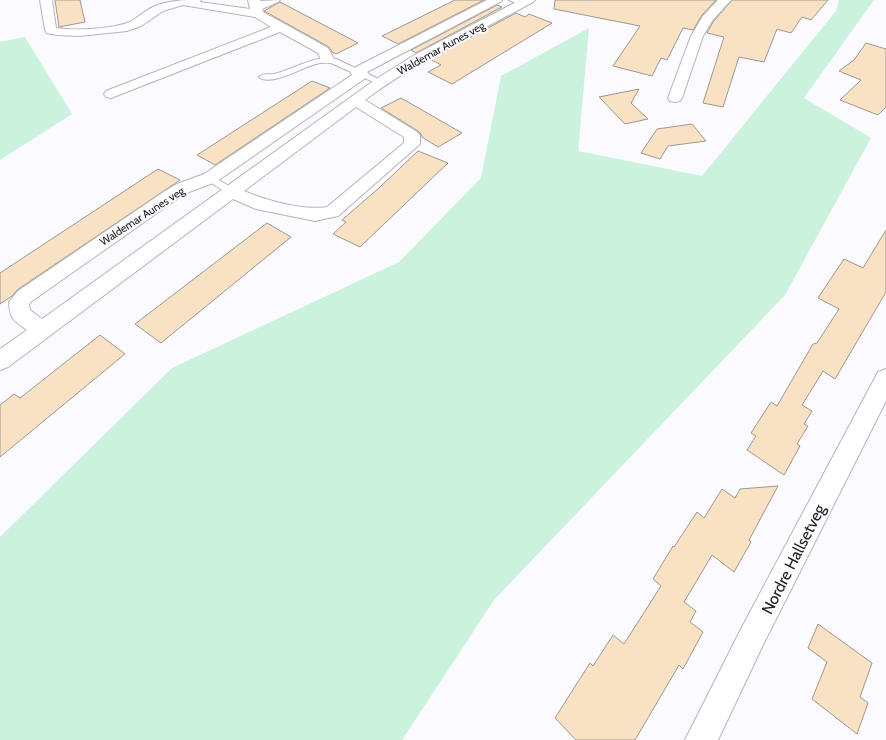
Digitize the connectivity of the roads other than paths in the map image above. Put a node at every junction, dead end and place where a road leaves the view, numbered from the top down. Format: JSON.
{"nodes":[{"id":1,"x":46,"y":0,"type":"edge"},
{"id":2,"x":149,"y":0,"type":"edge"},
{"id":3,"x":274,"y":0,"type":"edge"},
{"id":4,"x":496,"y":0,"type":"edge"},
{"id":5,"x":725,"y":0,"type":"edge"},
{"id":6,"x":190,"y":1,"type":"edge"},
{"id":7,"x":521,"y":1,"type":"edge"},
{"id":8,"x":256,"y":7,"type":"edge"},
{"id":9,"x":160,"y":8,"type":"junction"},
{"id":10,"x":281,"y":27,"type":"junction"},
{"id":11,"x":327,"y":59,"type":"junction"},
{"id":12,"x":360,"y":73,"type":"junction"},
{"id":13,"x":263,"y":77,"type":"dead end"},
{"id":14,"x":381,"y":82,"type":"junction"},
{"id":15,"x":111,"y":94,"type":"dead end"},
{"id":16,"x":675,"y":98,"type":"dead end"},
{"id":17,"x":356,"y":101,"type":"junction"},
{"id":18,"x":210,"y":178,"type":"junction"},
{"id":19,"x":232,"y":192,"type":"junction"},
{"id":20,"x":42,"y":330,"type":"junction"},
{"id":21,"x":0,"y":361,"type":"edge"},
{"id":22,"x":886,"y":379,"type":"edge"},
{"id":23,"x":701,"y":740,"type":"edge"}],
"edges":[{"from":1,"to":9,"type":"street"},
{"from":2,"to":9,"type":"street"},
{"from":3,"to":8,"type":"street"},
{"from":4,"to":12,"type":"street","name":"Waldemar Aunes veg"},
{"from":5,"to":16,"type":"street"},
{"from":6,"to":8,"type":"street"},
{"from":6,"to":9,"type":"street"},
{"from":7,"to":14,"type":"street","name":"Waldemar Aunes veg"},
{"from":8,"to":10,"type":"street"},
{"from":10,"to":11,"type":"street"},
{"from":10,"to":15,"type":"street"},
{"from":11,"to":12,"type":"lane"},
{"from":11,"to":13,"type":"lane"},
{"from":12,"to":14,"type":"lane"},
{"from":12,"to":18,"type":"street","name":"Waldemar Aunes veg"},
{"from":14,"to":17,"type":"street","name":"Waldemar Aunes veg"},
{"from":17,"to":19,"type":"street","name":"Waldemar Aunes veg"},
{"from":17,"to":19,"type":"street"},
{"from":18,"to":19,"type":"lane"},
{"from":18,"to":20,"type":"street","name":"Waldemar Aunes veg"},
{"from":19,"to":20,"type":"street","name":"Waldemar Aunes veg"},
{"from":20,"to":21,"type":"street","name":"Waldemar Aunes veg"},
{"from":22,"to":23,"type":"street","name":"Nordre Hallsetveg"}]}
